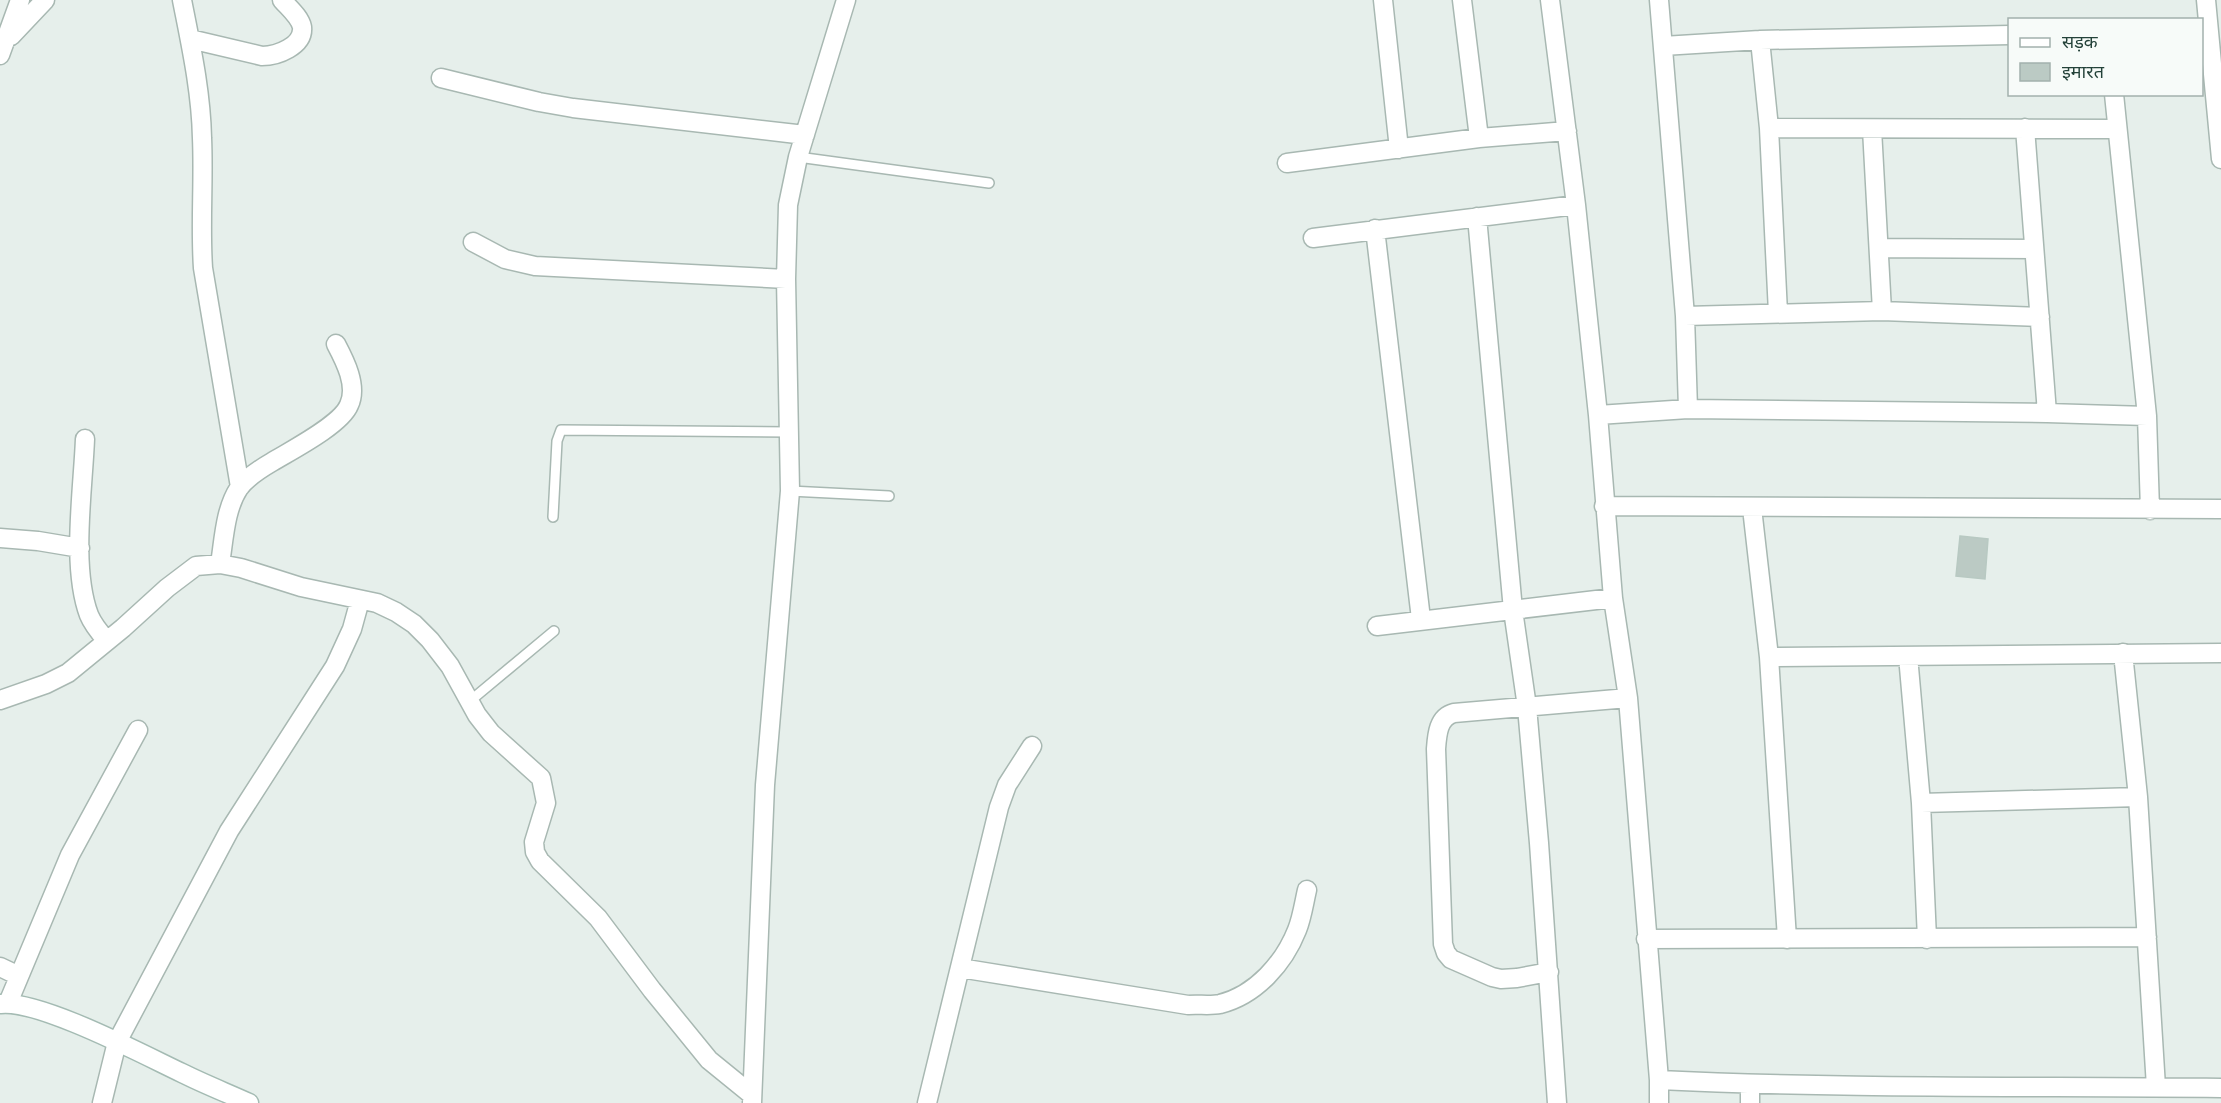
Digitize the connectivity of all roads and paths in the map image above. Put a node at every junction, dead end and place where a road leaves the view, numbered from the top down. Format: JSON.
{"nodes":[{"id":1,"x":20,"y":0,"type":"edge"},
{"id":2,"x":45,"y":0,"type":"edge"},
{"id":3,"x":176,"y":0,"type":"edge"},
{"id":4,"x":182,"y":0,"type":"edge"},
{"id":5,"x":282,"y":0,"type":"edge"},
{"id":6,"x":1383,"y":0,"type":"edge"},
{"id":7,"x":1462,"y":0,"type":"edge"},
{"id":8,"x":1550,"y":0,"type":"edge"},
{"id":9,"x":1659,"y":0,"type":"edge"},
{"id":10,"x":2206,"y":0,"type":"edge"},
{"id":11,"x":842,"y":1,"type":"edge"},
{"id":12,"x":2008,"y":35,"type":"edge"},
{"id":13,"x":2205,"y":35,"type":"edge"},
{"id":14,"x":190,"y":39,"type":"junction"},
{"id":15,"x":1760,"y":40,"type":"junction"},
{"id":16,"x":1663,"y":46,"type":"junction"},
{"id":17,"x":3,"y":48,"type":"edge"},
{"id":18,"x":441,"y":78,"type":"dead end"},
{"id":19,"x":2114,"y":96,"type":"edge"},
{"id":20,"x":1769,"y":128,"type":"junction"},
{"id":21,"x":2025,"y":128,"type":"junction"},
{"id":22,"x":1872,"y":129,"type":"junction"},
{"id":23,"x":2117,"y":129,"type":"junction"},
{"id":24,"x":1567,"y":131,"type":"junction"},
{"id":25,"x":805,"y":135,"type":"junction"},
{"id":26,"x":1479,"y":138,"type":"junction"},
{"id":27,"x":1400,"y":149,"type":"junction"},
{"id":28,"x":798,"y":157,"type":"junction"},
{"id":29,"x":2221,"y":159,"type":"edge"},
{"id":30,"x":1287,"y":163,"type":"dead end"},
{"id":31,"x":988,"y":183,"type":"dead end"},
{"id":32,"x":1576,"y":205,"type":"junction"},
{"id":33,"x":1477,"y":217,"type":"junction"},
{"id":34,"x":1375,"y":230,"type":"junction"},
{"id":35,"x":1312,"y":238,"type":"dead end"},
{"id":36,"x":473,"y":242,"type":"dead end"},
{"id":37,"x":1879,"y":248,"type":"junction"},
{"id":38,"x":2034,"y":249,"type":"junction"},
{"id":39,"x":786,"y":279,"type":"junction"},
{"id":40,"x":1882,"y":311,"type":"junction"},
{"id":41,"x":1778,"y":313,"type":"junction"},
{"id":42,"x":1685,"y":316,"type":"junction"},
{"id":43,"x":2040,"y":317,"type":"junction"},
{"id":44,"x":336,"y":344,"type":"dead end"},
{"id":45,"x":1688,"y":409,"type":"junction"},
{"id":46,"x":2047,"y":413,"type":"junction"},
{"id":47,"x":1598,"y":415,"type":"junction"},
{"id":48,"x":2147,"y":416,"type":"junction"},
{"id":49,"x":789,"y":432,"type":"junction"},
{"id":50,"x":86,"y":439,"type":"dead end"},
{"id":51,"x":240,"y":487,"type":"junction"},
{"id":52,"x":790,"y":491,"type":"junction"},
{"id":53,"x":889,"y":496,"type":"dead end"},
{"id":54,"x":1604,"y":506,"type":"junction"},
{"id":55,"x":1752,"y":508,"type":"junction"},
{"id":56,"x":2221,"y":509,"type":"edge"},
{"id":57,"x":2150,"y":510,"type":"junction"},
{"id":58,"x":553,"y":517,"type":"dead end"},
{"id":59,"x":0,"y":538,"type":"edge"},
{"id":60,"x":80,"y":548,"type":"junction"},
{"id":61,"x":220,"y":564,"type":"junction"},
{"id":62,"x":1613,"y":598,"type":"junction"},
{"id":63,"x":360,"y":600,"type":"junction"},
{"id":64,"x":1513,"y":610,"type":"junction"},
{"id":65,"x":1421,"y":620,"type":"junction"},
{"id":66,"x":1377,"y":626,"type":"dead end"},
{"id":67,"x":554,"y":632,"type":"dead end"},
{"id":68,"x":107,"y":641,"type":"junction"},
{"id":69,"x":2123,"y":653,"type":"junction"},
{"id":70,"x":2221,"y":653,"type":"edge"},
{"id":71,"x":1908,"y":656,"type":"junction"},
{"id":72,"x":1769,"y":657,"type":"junction"},
{"id":73,"x":1628,"y":698,"type":"junction"},
{"id":74,"x":0,"y":700,"type":"edge"},
{"id":75,"x":470,"y":701,"type":"junction"},
{"id":76,"x":1527,"y":707,"type":"junction"},
{"id":77,"x":138,"y":730,"type":"dead end"},
{"id":78,"x":1032,"y":746,"type":"dead end"},
{"id":79,"x":2138,"y":797,"type":"junction"},
{"id":80,"x":1921,"y":802,"type":"junction"},
{"id":81,"x":1307,"y":890,"type":"dead end"},
{"id":82,"x":2147,"y":937,"type":"junction"},
{"id":83,"x":1646,"y":939,"type":"junction"},
{"id":84,"x":1787,"y":939,"type":"junction"},
{"id":85,"x":1927,"y":939,"type":"junction"},
{"id":86,"x":0,"y":967,"type":"edge"},
{"id":87,"x":960,"y":968,"type":"junction"},
{"id":88,"x":1549,"y":972,"type":"junction"},
{"id":89,"x":19,"y":976,"type":"junction"},
{"id":90,"x":4,"y":1003,"type":"edge"},
{"id":91,"x":117,"y":1042,"type":"junction"},
{"id":92,"x":1659,"y":1080,"type":"junction"},
{"id":93,"x":1750,"y":1084,"type":"junction"},
{"id":94,"x":2156,"y":1088,"type":"junction"},
{"id":95,"x":2221,"y":1088,"type":"edge"},
{"id":96,"x":1923,"y":1095,"type":"edge"},
{"id":97,"x":752,"y":1099,"type":"edge"},
{"id":98,"x":102,"y":1103,"type":"edge"},
{"id":99,"x":249,"y":1103,"type":"edge"},
{"id":100,"x":927,"y":1103,"type":"edge"},
{"id":101,"x":1557,"y":1103,"type":"edge"},
{"id":102,"x":1659,"y":1103,"type":"edge"},
{"id":103,"x":1750,"y":1103,"type":"edge"}],
"edges":[{"from":1,"to":17,"type":"street"},
{"from":2,"to":17,"type":"street"},
{"from":3,"to":4,"type":"street"},
{"from":4,"to":14,"type":"street"},
{"from":5,"to":14,"type":"street"},
{"from":6,"to":27,"type":"street"},
{"from":7,"to":26,"type":"street"},
{"from":8,"to":24,"type":"street"},
{"from":9,"to":16,"type":"street"},
{"from":10,"to":13,"type":"street"},
{"from":11,"to":25,"type":"street"},
{"from":12,"to":15,"type":"street"},
{"from":13,"to":29,"type":"street"},
{"from":14,"to":51,"type":"street"},
{"from":15,"to":16,"type":"street"},
{"from":15,"to":20,"type":"street"},
{"from":16,"to":42,"type":"street"},
{"from":18,"to":25,"type":"street"},
{"from":19,"to":23,"type":"street"},
{"from":20,"to":22,"type":"street"},
{"from":20,"to":41,"type":"street"},
{"from":21,"to":22,"type":"street"},
{"from":21,"to":23,"type":"street"},
{"from":21,"to":38,"type":"street"},
{"from":22,"to":37,"type":"street"},
{"from":23,"to":48,"type":"street"},
{"from":24,"to":26,"type":"street"},
{"from":24,"to":32,"type":"street"},
{"from":25,"to":28,"type":"street"},
{"from":26,"to":27,"type":"street"},
{"from":27,"to":30,"type":"street"},
{"from":28,"to":31,"type":"lane"},
{"from":28,"to":39,"type":"street"},
{"from":32,"to":33,"type":"street"},
{"from":32,"to":47,"type":"street"},
{"from":33,"to":34,"type":"street"},
{"from":33,"to":64,"type":"street"},
{"from":34,"to":35,"type":"street"},
{"from":34,"to":65,"type":"street"},
{"from":36,"to":39,"type":"street"},
{"from":37,"to":38,"type":"street"},
{"from":37,"to":40,"type":"street"},
{"from":38,"to":43,"type":"street"},
{"from":39,"to":49,"type":"street"},
{"from":40,"to":41,"type":"street"},
{"from":40,"to":43,"type":"street"},
{"from":41,"to":42,"type":"street"},
{"from":42,"to":45,"type":"street"},
{"from":43,"to":46,"type":"street"},
{"from":44,"to":51,"type":"street"},
{"from":45,"to":46,"type":"street"},
{"from":45,"to":47,"type":"street"},
{"from":46,"to":48,"type":"street"},
{"from":47,"to":54,"type":"street"},
{"from":48,"to":57,"type":"street"},
{"from":49,"to":52,"type":"street"},
{"from":49,"to":58,"type":"lane"},
{"from":50,"to":60,"type":"street"},
{"from":51,"to":61,"type":"street"},
{"from":52,"to":53,"type":"lane"},
{"from":52,"to":97,"type":"street"},
{"from":54,"to":55,"type":"street"},
{"from":54,"to":62,"type":"street"},
{"from":55,"to":57,"type":"street"},
{"from":55,"to":72,"type":"street"},
{"from":56,"to":57,"type":"street"},
{"from":59,"to":60,"type":"street"},
{"from":60,"to":68,"type":"street"},
{"from":61,"to":63,"type":"street"},
{"from":61,"to":68,"type":"street"},
{"from":62,"to":64,"type":"street"},
{"from":62,"to":73,"type":"street"},
{"from":63,"to":75,"type":"street"},
{"from":63,"to":91,"type":"street"},
{"from":64,"to":65,"type":"street"},
{"from":64,"to":76,"type":"street"},
{"from":65,"to":66,"type":"street"},
{"from":67,"to":75,"type":"lane"},
{"from":68,"to":74,"type":"street"},
{"from":69,"to":70,"type":"street"},
{"from":69,"to":71,"type":"street"},
{"from":69,"to":79,"type":"street"},
{"from":71,"to":72,"type":"street"},
{"from":71,"to":80,"type":"street"},
{"from":72,"to":84,"type":"street"},
{"from":73,"to":76,"type":"street"},
{"from":73,"to":83,"type":"street"},
{"from":75,"to":97,"type":"street"},
{"from":76,"to":88,"type":"street"},
{"from":76,"to":88,"type":"street"},
{"from":77,"to":89,"type":"street"},
{"from":78,"to":87,"type":"street"},
{"from":79,"to":80,"type":"street"},
{"from":79,"to":82,"type":"street"},
{"from":80,"to":85,"type":"street"},
{"from":81,"to":87,"type":"street"},
{"from":82,"to":85,"type":"street"},
{"from":82,"to":94,"type":"street"},
{"from":83,"to":84,"type":"street"},
{"from":83,"to":92,"type":"street"},
{"from":84,"to":85,"type":"street"},
{"from":86,"to":89,"type":"street"},
{"from":87,"to":100,"type":"street"},
{"from":88,"to":101,"type":"street"},
{"from":89,"to":90,"type":"street"},
{"from":90,"to":91,"type":"street"},
{"from":91,"to":98,"type":"street"},
{"from":91,"to":99,"type":"street"},
{"from":92,"to":93,"type":"street"},
{"from":92,"to":102,"type":"street"},
{"from":93,"to":96,"type":"street"},
{"from":93,"to":103,"type":"street"},
{"from":94,"to":95,"type":"street"},
{"from":94,"to":96,"type":"street"}]}
